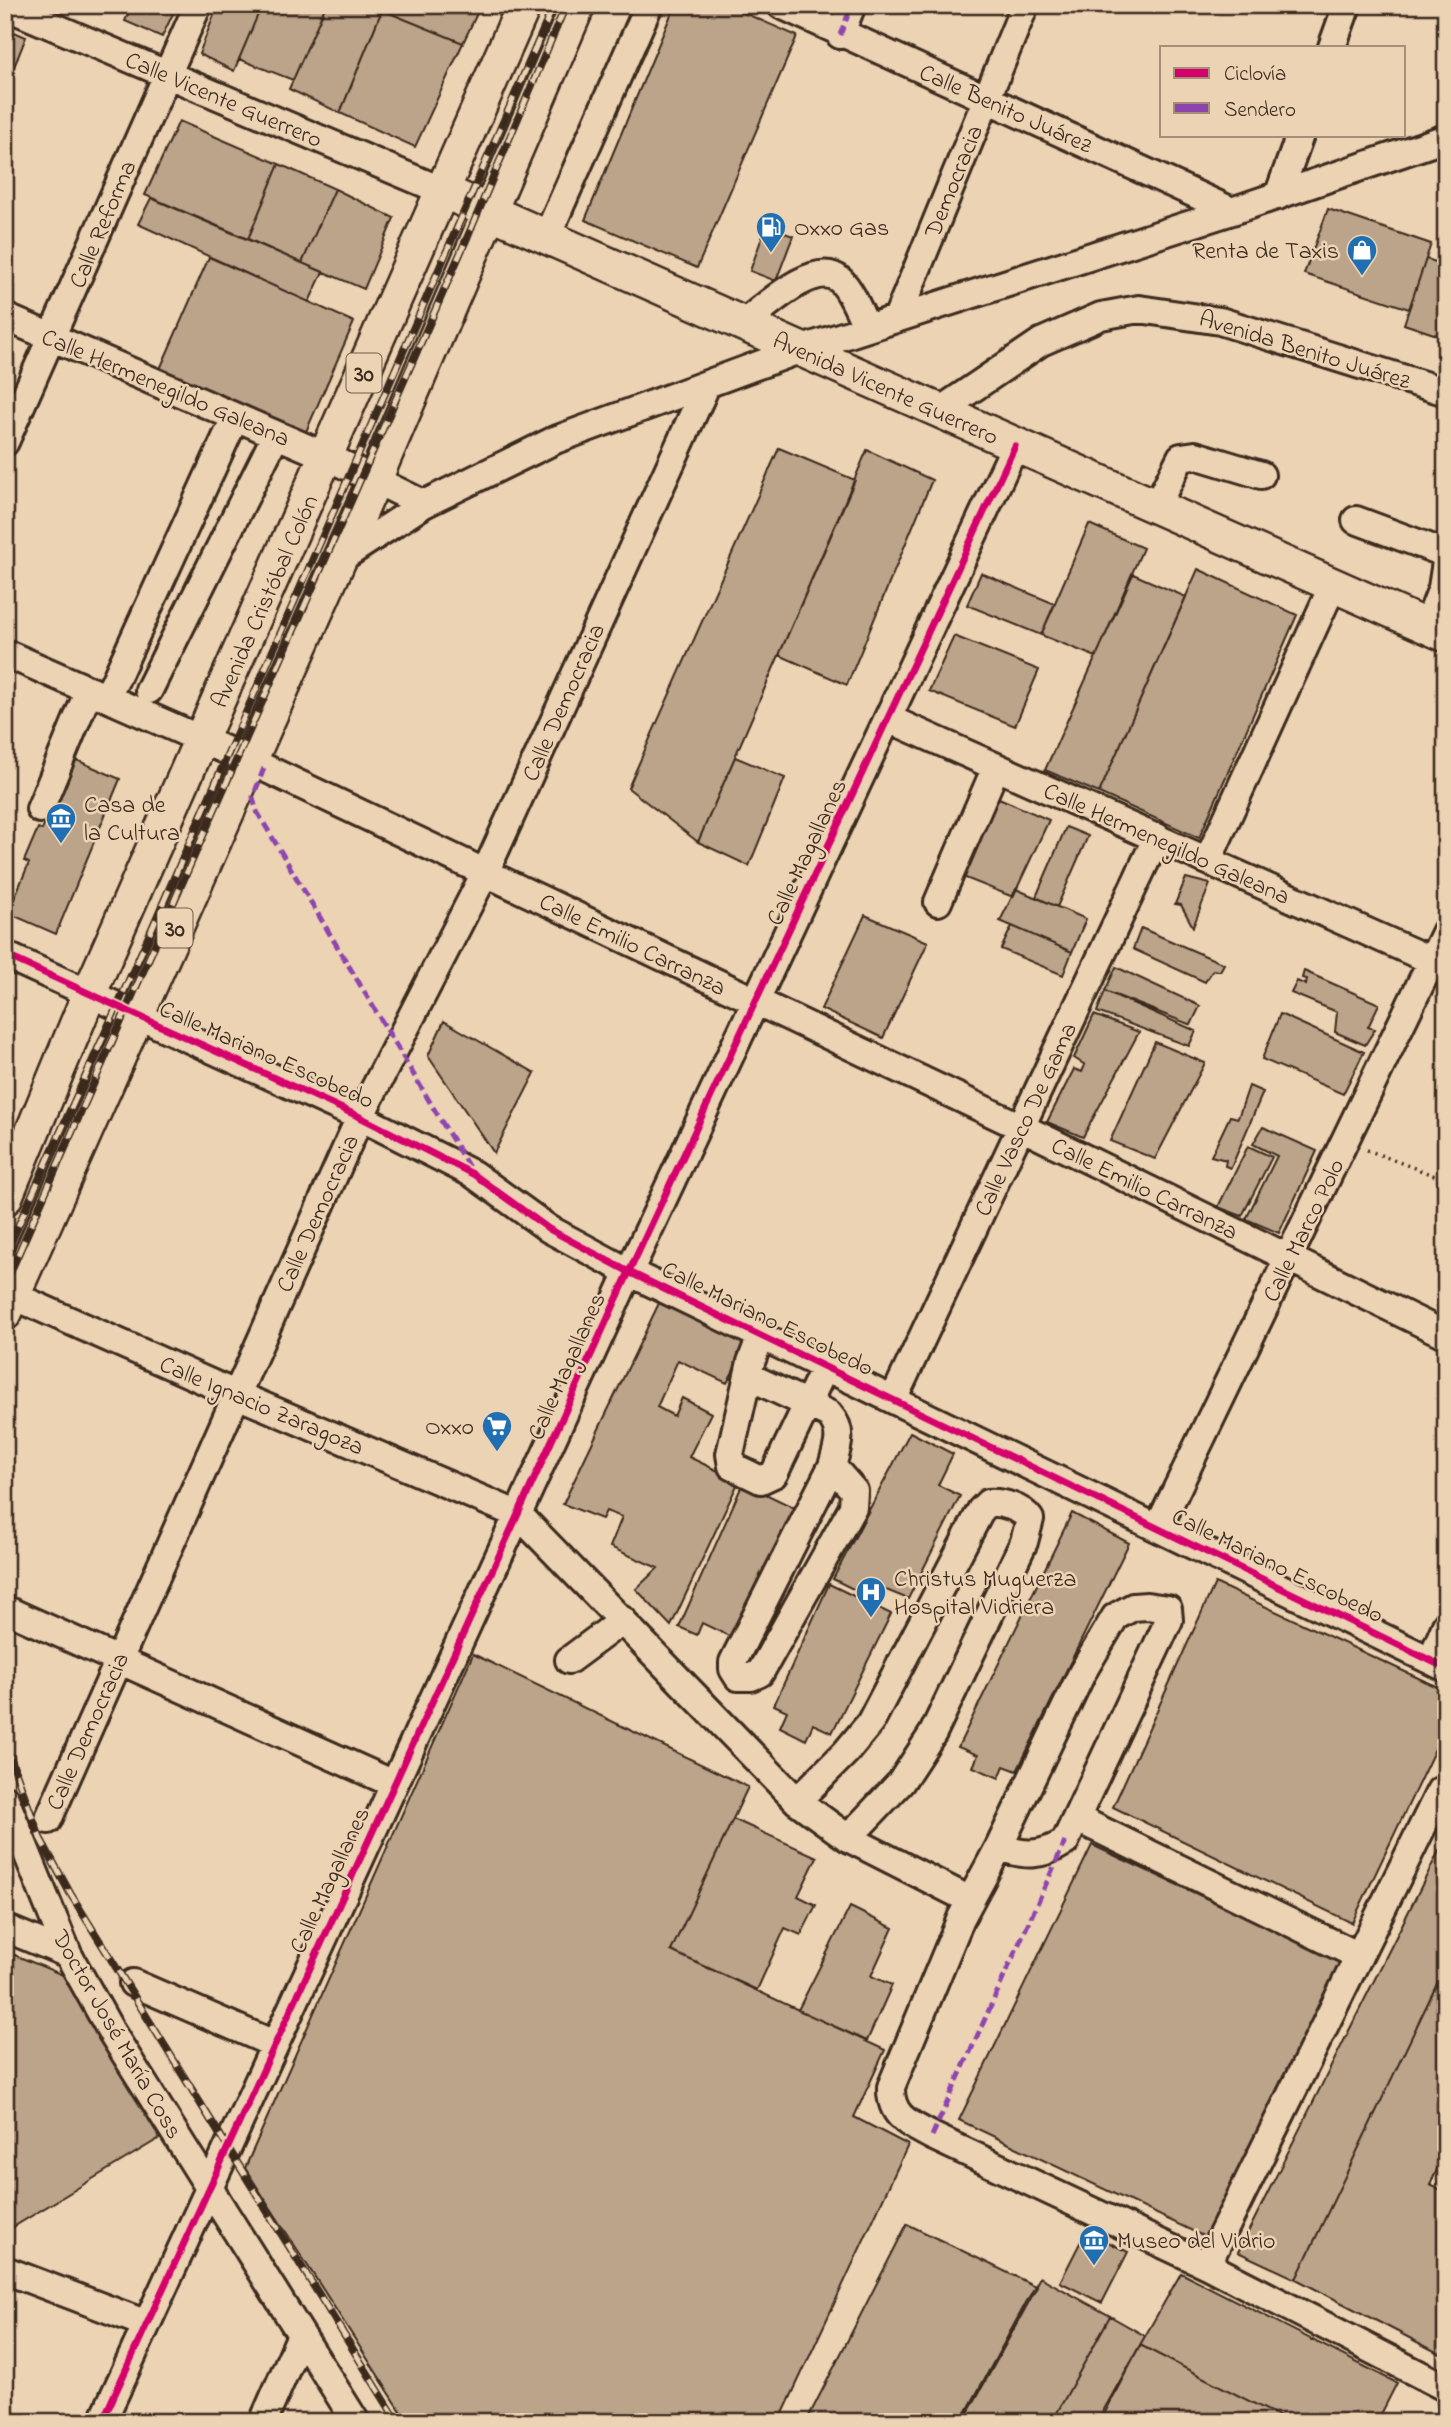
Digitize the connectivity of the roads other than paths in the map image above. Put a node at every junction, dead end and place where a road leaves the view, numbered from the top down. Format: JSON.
{"nodes":[{"id":1,"x":198,"y":5,"type":"edge"},
{"id":2,"x":524,"y":5,"type":"edge"},
{"id":3,"x":578,"y":5,"type":"edge"},
{"id":4,"x":649,"y":5,"type":"edge"},
{"id":5,"x":781,"y":5,"type":"edge"},
{"id":6,"x":852,"y":5,"type":"edge"},
{"id":7,"x":1025,"y":5,"type":"edge"},
{"id":8,"x":1347,"y":5,"type":"edge"},
{"id":9,"x":5,"y":6,"type":"edge"},
{"id":10,"x":841,"y":35,"type":"junction"},
{"id":11,"x":1332,"y":46,"type":"edge"},
{"id":12,"x":166,"y":74,"type":"junction"},
{"id":13,"x":987,"y":97,"type":"junction"},
{"id":14,"x":1300,"y":136,"type":"edge"},
{"id":15,"x":1446,"y":138,"type":"edge"},
{"id":16,"x":443,"y":191,"type":"junction"},
{"id":17,"x":1278,"y":196,"type":"junction"},
{"id":18,"x":491,"y":211,"type":"junction"},
{"id":19,"x":1232,"y":211,"type":"junction"},
{"id":20,"x":547,"y":236,"type":"junction"},
{"id":21,"x":5,"y":317,"type":"edge"},
{"id":22,"x":897,"y":318,"type":"junction"},
{"id":23,"x":743,"y":324,"type":"junction"},
{"id":24,"x":867,"y":328,"type":"junction"},
{"id":25,"x":52,"y":338,"type":"junction"},
{"id":26,"x":799,"y":350,"type":"junction"},
{"id":27,"x":707,"y":384,"type":"junction"},
{"id":28,"x":1446,"y":392,"type":"edge"},
{"id":29,"x":938,"y":412,"type":"junction"},
{"id":30,"x":235,"y":418,"type":"junction"},
{"id":31,"x":276,"y":435,"type":"junction"},
{"id":32,"x":5,"y":442,"type":"edge"},
{"id":33,"x":1015,"y":446,"type":"junction"},
{"id":34,"x":328,"y":457,"type":"junction"},
{"id":35,"x":1261,"y":475,"type":"dead end"},
{"id":36,"x":375,"y":479,"type":"junction"},
{"id":37,"x":424,"y":504,"type":"junction"},
{"id":38,"x":1156,"y":507,"type":"junction"},
{"id":39,"x":1356,"y":520,"type":"dead end"},
{"id":40,"x":337,"y":561,"type":"junction"},
{"id":41,"x":1446,"y":561,"type":"edge"},
{"id":42,"x":1333,"y":585,"type":"junction"},
{"id":43,"x":1436,"y":631,"type":"edge"},
{"id":44,"x":5,"y":653,"type":"edge"},
{"id":45,"x":149,"y":690,"type":"dead end"},
{"id":46,"x":98,"y":694,"type":"junction"},
{"id":47,"x":889,"y":719,"type":"junction"},
{"id":48,"x":202,"y":740,"type":"junction"},
{"id":49,"x":248,"y":760,"type":"junction"},
{"id":50,"x":996,"y":767,"type":"junction"},
{"id":51,"x":40,"y":809,"type":"dead end"},
{"id":52,"x":1157,"y":837,"type":"junction"},
{"id":53,"x":1208,"y":860,"type":"junction"},
{"id":54,"x":485,"y":873,"type":"junction"},
{"id":55,"x":938,"y":902,"type":"dead end"},
{"id":56,"x":1446,"y":931,"type":"edge"},
{"id":57,"x":5,"y":956,"type":"edge"},
{"id":58,"x":1439,"y":964,"type":"edge"},
{"id":59,"x":90,"y":992,"type":"junction"},
{"id":60,"x":757,"y":1004,"type":"junction"},
{"id":61,"x":136,"y":1016,"type":"junction"},
{"id":62,"x":360,"y":1117,"type":"junction"},
{"id":63,"x":1021,"y":1127,"type":"junction"},
{"id":64,"x":5,"y":1198,"type":"edge"},
{"id":65,"x":1289,"y":1259,"type":"junction"},
{"id":66,"x":629,"y":1272,"type":"junction"},
{"id":67,"x":8,"y":1300,"type":"edge"},
{"id":68,"x":1446,"y":1335,"type":"edge"},
{"id":69,"x":761,"y":1336,"type":"junction"},
{"id":70,"x":825,"y":1367,"type":"junction"},
{"id":71,"x":748,"y":1376,"type":"junction"},
{"id":72,"x":234,"y":1395,"type":"junction"},
{"id":73,"x":893,"y":1400,"type":"junction"},
{"id":74,"x":810,"y":1405,"type":"junction"},
{"id":75,"x":832,"y":1466,"type":"junction"},
{"id":76,"x":519,"y":1515,"type":"junction"},
{"id":77,"x":1158,"y":1528,"type":"junction"},
{"id":78,"x":5,"y":1609,"type":"edge"},
{"id":79,"x":623,"y":1620,"type":"junction"},
{"id":80,"x":1446,"y":1625,"type":"edge"},
{"id":81,"x":569,"y":1660,"type":"dead end"},
{"id":82,"x":119,"y":1661,"type":"junction"},
{"id":83,"x":1438,"y":1664,"type":"edge"},
{"id":84,"x":394,"y":1784,"type":"junction"},
{"id":85,"x":1440,"y":1791,"type":"dead end"},
{"id":86,"x":5,"y":1799,"type":"edge"},
{"id":87,"x":797,"y":1801,"type":"junction"},
{"id":88,"x":1078,"y":1819,"type":"junction"},
{"id":89,"x":48,"y":1821,"type":"dead end"},
{"id":90,"x":848,"y":1838,"type":"junction"},
{"id":91,"x":999,"y":1847,"type":"junction"},
{"id":92,"x":970,"y":1900,"type":"junction"},
{"id":93,"x":5,"y":1928,"type":"edge"},
{"id":94,"x":68,"y":1954,"type":"junction"},
{"id":95,"x":1359,"y":1956,"type":"junction"},
{"id":96,"x":133,"y":1983,"type":"dead end"},
{"id":97,"x":274,"y":2044,"type":"junction"},
{"id":98,"x":208,"y":2188,"type":"junction"},
{"id":99,"x":1207,"y":2265,"type":"junction"},
{"id":100,"x":5,"y":2270,"type":"edge"},
{"id":101,"x":144,"y":2323,"type":"junction"},
{"id":102,"x":301,"y":2335,"type":"junction"},
{"id":103,"x":1446,"y":2388,"type":"edge"},
{"id":104,"x":102,"y":2422,"type":"edge"},
{"id":105,"x":263,"y":2422,"type":"edge"},
{"id":106,"x":356,"y":2422,"type":"edge"}],
"edges":[{"from":1,"to":12,"type":"street","name":"Calle Reforma"},
{"from":2,"to":16,"type":"main road","name":"Avenida Cristóbal Colón","number":"30"},
{"from":3,"to":18,"type":"main road","name":"Avenida Cristóbal Colón","number":"30"},
{"from":4,"to":20,"type":"street"},
{"from":5,"to":10,"type":"street","name":"Calle Benito Juárez"},
{"from":6,"to":10,"type":"street"},
{"from":7,"to":13,"type":"street","name":"Democracia"},
{"from":8,"to":11,"type":"street"},
{"from":9,"to":12,"type":"street","name":"Calle Vicente Guerrero"},
{"from":10,"to":13,"type":"street","name":"Calle Benito Juárez"},
{"from":12,"to":16,"type":"street","name":"Calle Vicente Guerrero"},
{"from":12,"to":25,"type":"street","name":"Calle Reforma"},
{"from":13,"to":19,"type":"street","name":"Calle Benito Juárez"},
{"from":13,"to":22,"type":"street","name":"Democracia"},
{"from":14,"to":17,"type":"street"},
{"from":15,"to":17,"type":"street"},
{"from":16,"to":18,"type":"main road","name":"Avenida Vicente Guerrero"},
{"from":16,"to":34,"type":"main road","name":"Avenida Cristóbal Colón","number":"30"},
{"from":17,"to":19,"type":"street"},
{"from":18,"to":20,"type":"main road","name":"Avenida Vicente Guerrero"},
{"from":18,"to":36,"type":"main road","name":"Avenida Cristóbal Colón","number":"30"},
{"from":19,"to":22,"type":"street"},
{"from":20,"to":23,"type":"main road","name":"Avenida Vicente Guerrero"},
{"from":21,"to":25,"type":"street","name":"Calle Hermenegildo Galeana"},
{"from":22,"to":24,"type":"street"},
{"from":23,"to":24,"type":"street"},
{"from":23,"to":26,"type":"main road","name":"Avenida Vicente Guerrero"},
{"from":24,"to":26,"type":"street"},
{"from":25,"to":30,"type":"street","name":"Calle Hermenegildo Galeana"},
{"from":25,"to":32,"type":"street","name":"Calle Reforma"},
{"from":26,"to":27,"type":"street"},
{"from":26,"to":29,"type":"main road","name":"Avenida Vicente Guerrero"},
{"from":27,"to":37,"type":"street"},
{"from":27,"to":54,"type":"street","name":"Calle Democracia"},
{"from":28,"to":29,"type":"street","name":"Avenida Benito Juárez"},
{"from":29,"to":33,"type":"main road","name":"Avenida Vicente Guerrero"},
{"from":30,"to":31,"type":"street","name":"Calle Hermenegildo Galeana"},
{"from":30,"to":46,"type":"street"},
{"from":31,"to":34,"type":"street","name":"Calle Hermenegildo Galeana"},
{"from":31,"to":45,"type":"street"},
{"from":33,"to":38,"type":"main road","name":"Avenida Vicente Guerrero"},
{"from":33,"to":47,"type":"street","name":"Calle Magallanes"},
{"from":34,"to":36,"type":"street","name":"Calle Hermenegildo Galeana"},
{"from":34,"to":48,"type":"main road","name":"Avenida Cristóbal Colón","number":"30"},
{"from":35,"to":38,"type":"street"},
{"from":36,"to":37,"type":"street","name":"Calle Hermenegildo Galeana"},
{"from":36,"to":40,"type":"main road","name":"Avenida Cristóbal Colón","number":"30"},
{"from":37,"to":40,"type":"street"},
{"from":38,"to":42,"type":"main road","name":"Avenida Vicente Guerrero"},
{"from":39,"to":41,"type":"street"},
{"from":40,"to":49,"type":"main road","number":"30"},
{"from":41,"to":43,"type":"street"},
{"from":42,"to":43,"type":"main road","name":"Avenida Vicente Guerrero"},
{"from":42,"to":53,"type":"street"},
{"from":44,"to":46,"type":"street","name":"Calle Emilio Carranza"},
{"from":46,"to":48,"type":"street","name":"Calle Emilio Carranza"},
{"from":46,"to":51,"type":"street"},
{"from":47,"to":50,"type":"street","name":"Calle Hermenegildo Galeana"},
{"from":47,"to":60,"type":"street","name":"Calle Magallanes"},
{"from":48,"to":49,"type":"street","name":"Calle Emilio Carranza"},
{"from":48,"to":59,"type":"main road","name":"Avenida Cristóbal Colón","number":"30"},
{"from":49,"to":54,"type":"street","name":"Calle Emilio Carranza"},
{"from":49,"to":61,"type":"main road","number":"30"},
{"from":50,"to":52,"type":"street","name":"Calle Hermenegildo Galeana"},
{"from":50,"to":55,"type":"street"},
{"from":52,"to":53,"type":"street","name":"Calle Hermenegildo Galeana"},
{"from":52,"to":63,"type":"street","name":"Calle Vasco De Gama"},
{"from":53,"to":58,"type":"street","name":"Calle Hermenegildo Galeana"},
{"from":54,"to":60,"type":"street","name":"Calle Emilio Carranza"},
{"from":54,"to":62,"type":"street","name":"Calle Democracia"},
{"from":56,"to":58,"type":"street","name":"Calle Marco Polo"},
{"from":57,"to":59,"type":"street","name":"Calle Mariano Escobedo"},
{"from":58,"to":65,"type":"street","name":"Calle Marco Polo"},
{"from":59,"to":61,"type":"street","name":"Calle Mariano Escobedo"},
{"from":59,"to":64,"type":"main road","name":"Avenida Cristóbal Colón","number":"30"},
{"from":60,"to":63,"type":"street","name":"Calle Emilio Carranza"},
{"from":60,"to":66,"type":"street","name":"Calle Magallanes"},
{"from":61,"to":62,"type":"street","name":"Calle Mariano Escobedo"},
{"from":61,"to":67,"type":"main road","number":"30"},
{"from":62,"to":66,"type":"street","name":"Calle Mariano Escobedo"},
{"from":62,"to":72,"type":"street","name":"Calle Democracia"},
{"from":63,"to":65,"type":"street","name":"Calle Emilio Carranza"},
{"from":63,"to":73,"type":"street","name":"Calle Vasco De Gama"},
{"from":65,"to":68,"type":"street","name":"Calle Emilio Carranza"},
{"from":65,"to":77,"type":"street","name":"Calle Marco Polo"},
{"from":66,"to":69,"type":"street","name":"Calle Mariano Escobedo"},
{"from":66,"to":76,"type":"street","name":"Calle Magallanes"},
{"from":67,"to":72,"type":"street","name":"Calle Ignacio Zaragoza"},
{"from":69,"to":70,"type":"street","name":"Calle Mariano Escobedo"},
{"from":69,"to":71,"type":"street"},
{"from":70,"to":73,"type":"street","name":"Calle Mariano Escobedo"},
{"from":70,"to":74,"type":"street"},
{"from":71,"to":74,"type":"street"},
{"from":71,"to":74,"type":"street"},
{"from":72,"to":76,"type":"street","name":"Calle Ignacio Zaragoza"},
{"from":72,"to":82,"type":"street","name":"Calle Democracia"},
{"from":73,"to":77,"type":"street","name":"Calle Mariano Escobedo"},
{"from":74,"to":75,"type":"street"},
{"from":75,"to":75,"type":"street"},
{"from":76,"to":79,"type":"street"},
{"from":76,"to":84,"type":"street","name":"Calle Magallanes"},
{"from":77,"to":83,"type":"street","name":"Calle Mariano Escobedo"},
{"from":78,"to":82,"type":"street"},
{"from":79,"to":81,"type":"street"},
{"from":79,"to":87,"type":"street"},
{"from":80,"to":83,"type":"street"},
{"from":82,"to":84,"type":"street"},
{"from":82,"to":89,"type":"street","name":"Calle Democracia"},
{"from":84,"to":97,"type":"street","name":"Calle Magallanes"},
{"from":85,"to":95,"type":"street"},
{"from":86,"to":94,"type":"street","name":"Doctor José María Coss"},
{"from":87,"to":90,"type":"street"},
{"from":87,"to":90,"type":"street"},
{"from":88,"to":91,"type":"street"},
{"from":88,"to":91,"type":"street"},
{"from":88,"to":95,"type":"street"},
{"from":90,"to":92,"type":"street"},
{"from":91,"to":92,"type":"street"},
{"from":92,"to":99,"type":"street"},
{"from":93,"to":94,"type":"street"},
{"from":94,"to":98,"type":"street","name":"Doctor José María Coss"},
{"from":95,"to":99,"type":"street"},
{"from":96,"to":97,"type":"street"},
{"from":97,"to":98,"type":"street","name":"Calle Magallanes"},
{"from":98,"to":101,"type":"street","name":"Calle Magallanes"},
{"from":98,"to":102,"type":"street","name":"Doctor José María Coss"},
{"from":99,"to":103,"type":"street"},
{"from":100,"to":101,"type":"street"},
{"from":101,"to":104,"type":"street","name":"Calle Magallanes"},
{"from":102,"to":105,"type":"street"},
{"from":102,"to":106,"type":"street","name":"Doctor José María Coss"}]}
